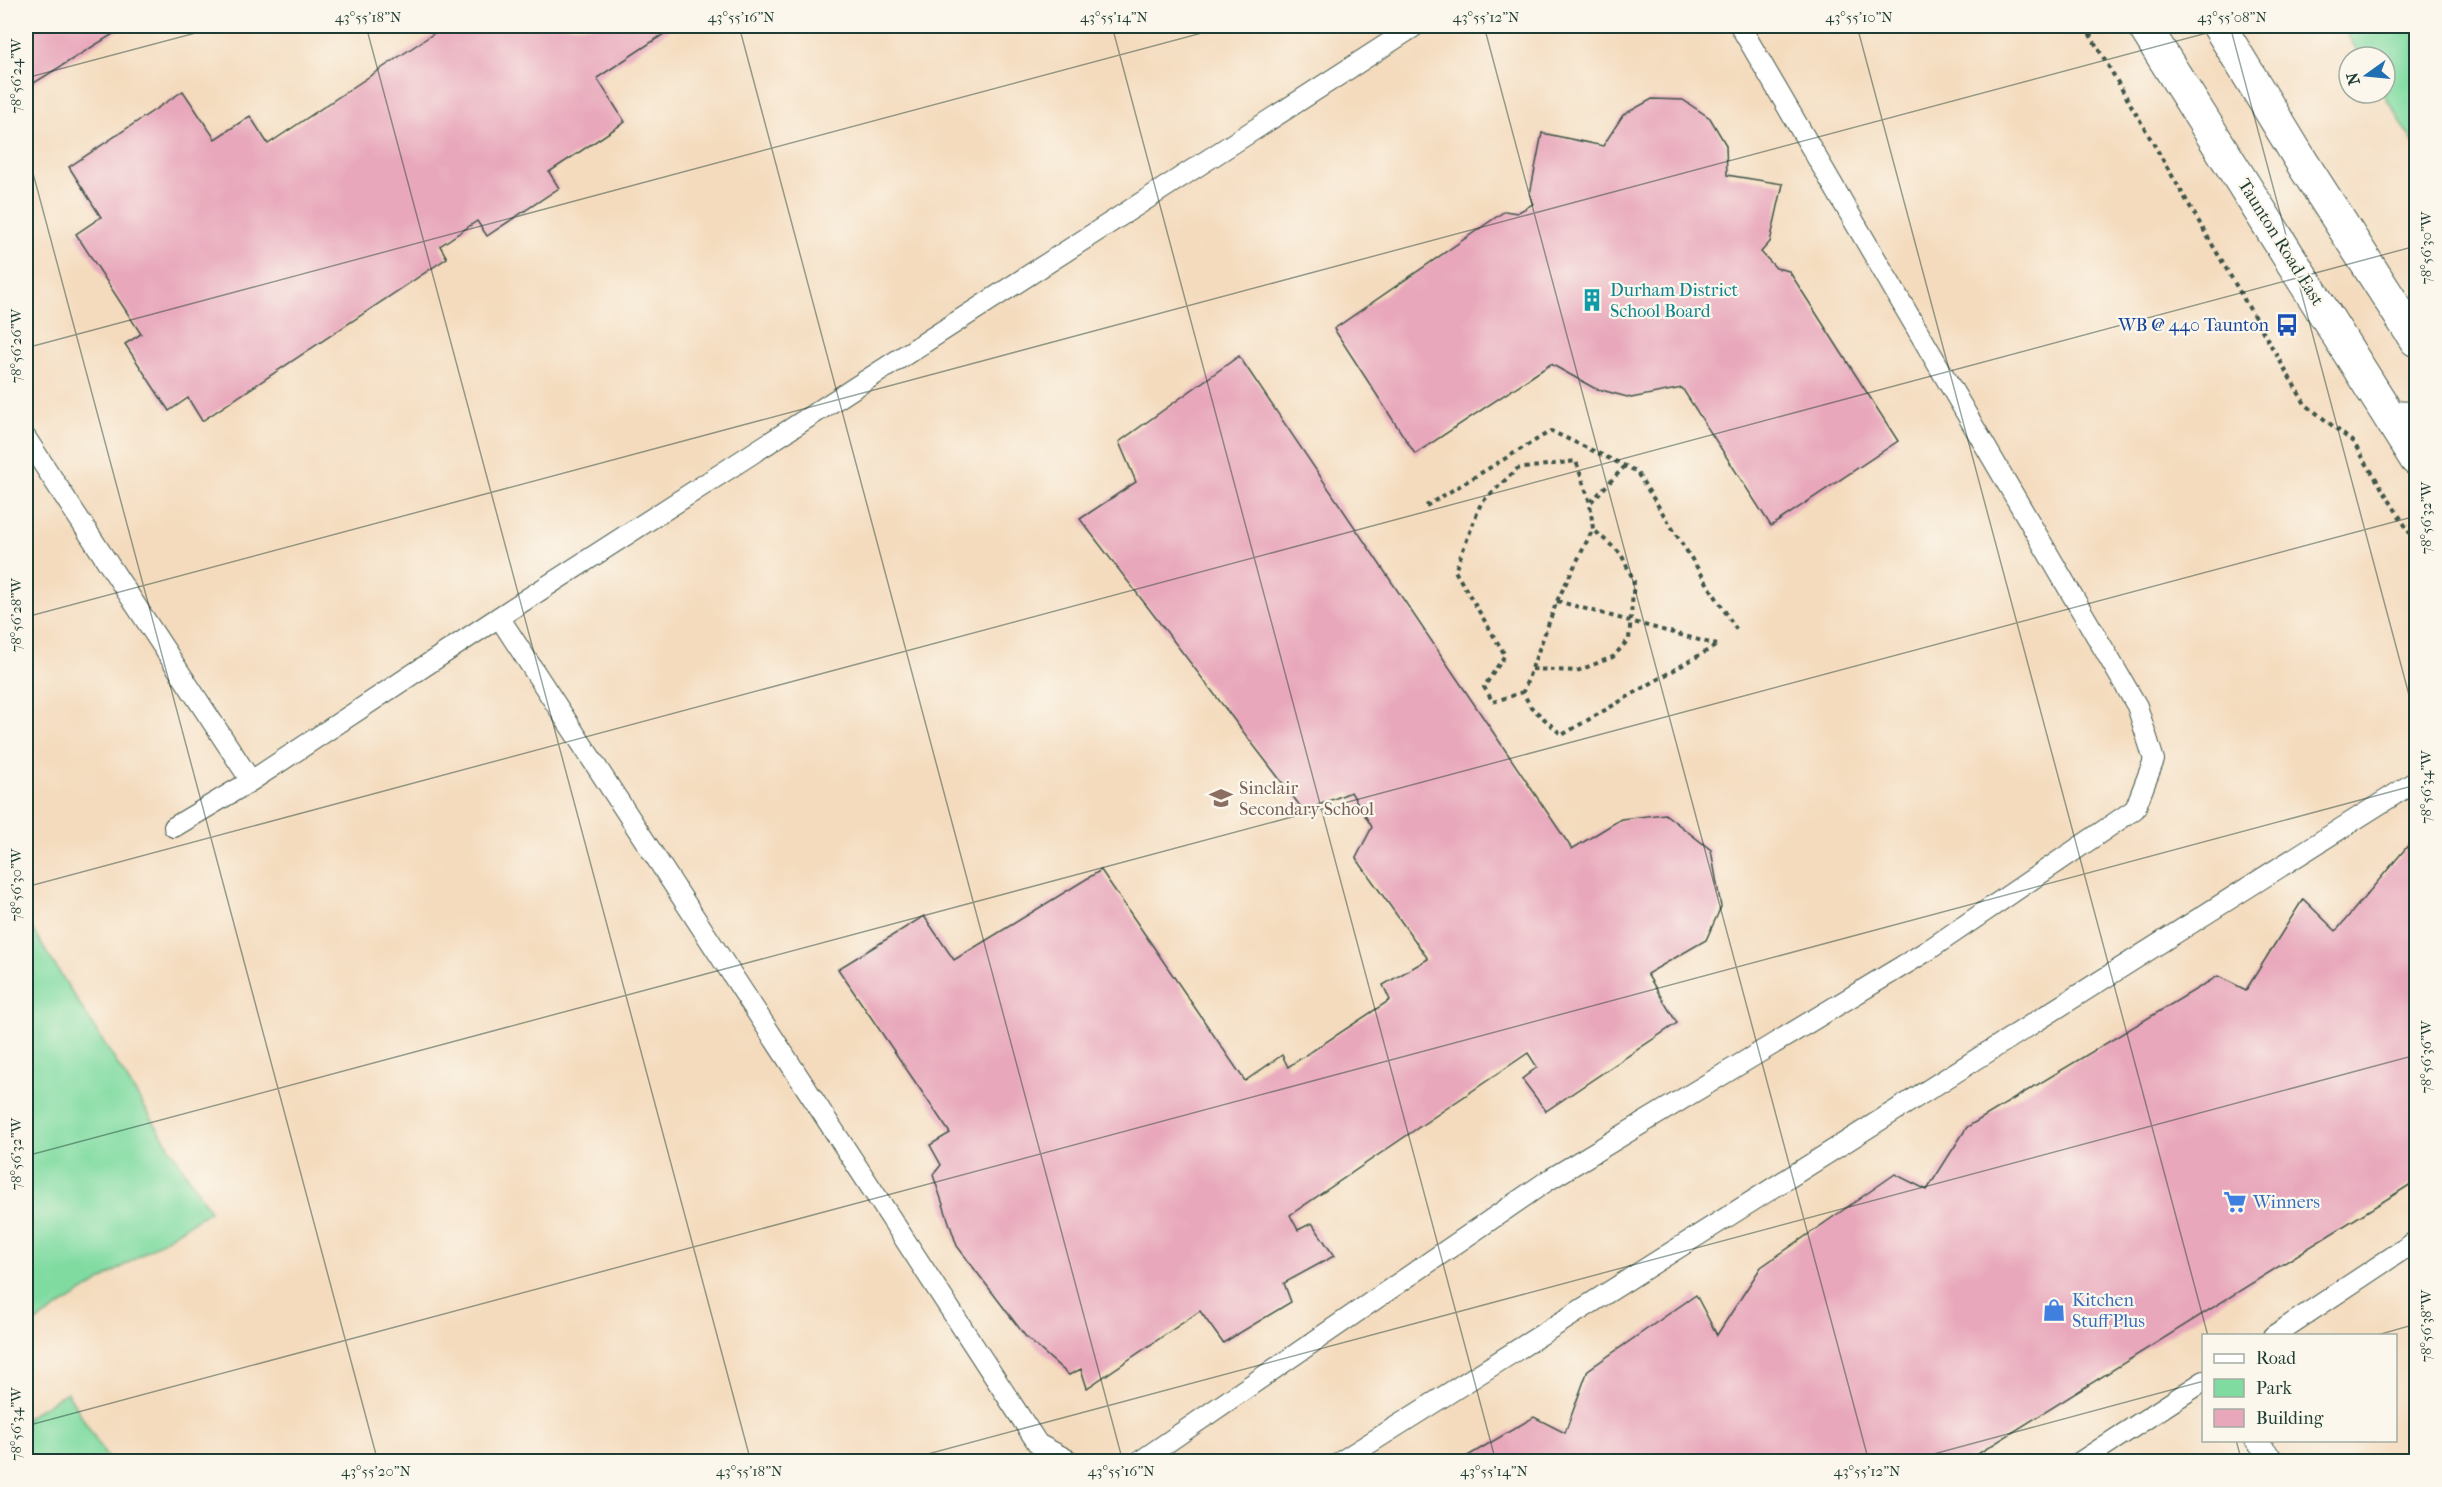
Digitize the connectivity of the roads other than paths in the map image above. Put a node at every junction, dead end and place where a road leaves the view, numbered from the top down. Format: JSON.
{"nodes":[{"id":1,"x":1415,"y":26,"type":"edge"},
{"id":2,"x":1740,"y":26,"type":"edge"},
{"id":3,"x":2145,"y":26,"type":"edge"},
{"id":4,"x":2219,"y":26,"type":"edge"},
{"id":5,"x":2412,"y":323,"type":"edge"},
{"id":6,"x":2402,"y":412,"type":"edge"},
{"id":7,"x":26,"y":438,"type":"edge"},
{"id":8,"x":2416,"y":459,"type":"edge"},
{"id":9,"x":499,"y":617,"type":"junction"},
{"id":10,"x":251,"y":781,"type":"junction"},
{"id":11,"x":2416,"y":781,"type":"edge"},
{"id":12,"x":174,"y":827,"type":"dead end"},
{"id":13,"x":2416,"y":1241,"type":"edge"},
{"id":14,"x":2275,"y":1334,"type":"edge"},
{"id":15,"x":2202,"y":1382,"type":"edge"},
{"id":16,"x":2257,"y":1442,"type":"edge"},
{"id":17,"x":2088,"y":1460,"type":"edge"},
{"id":18,"x":1072,"y":1461,"type":"edge"},
{"id":19,"x":1139,"y":1461,"type":"edge"},
{"id":20,"x":1341,"y":1461,"type":"edge"},
{"id":21,"x":2276,"y":1461,"type":"edge"}],
"edges":[{"from":1,"to":9,"type":"lane"},
{"from":2,"to":19,"type":"lane"},
{"from":3,"to":6,"type":"main road","name":"Taunton Road East"},
{"from":4,"to":5,"type":"main road"},
{"from":6,"to":8,"type":"main road","name":"Taunton Road East"},
{"from":7,"to":10,"type":"lane"},
{"from":9,"to":10,"type":"lane"},
{"from":9,"to":18,"type":"lane"},
{"from":10,"to":12,"type":"lane"},
{"from":11,"to":20,"type":"lane"},
{"from":13,"to":14,"type":"lane"},
{"from":15,"to":17,"type":"lane"},
{"from":16,"to":21,"type":"lane"}]}
